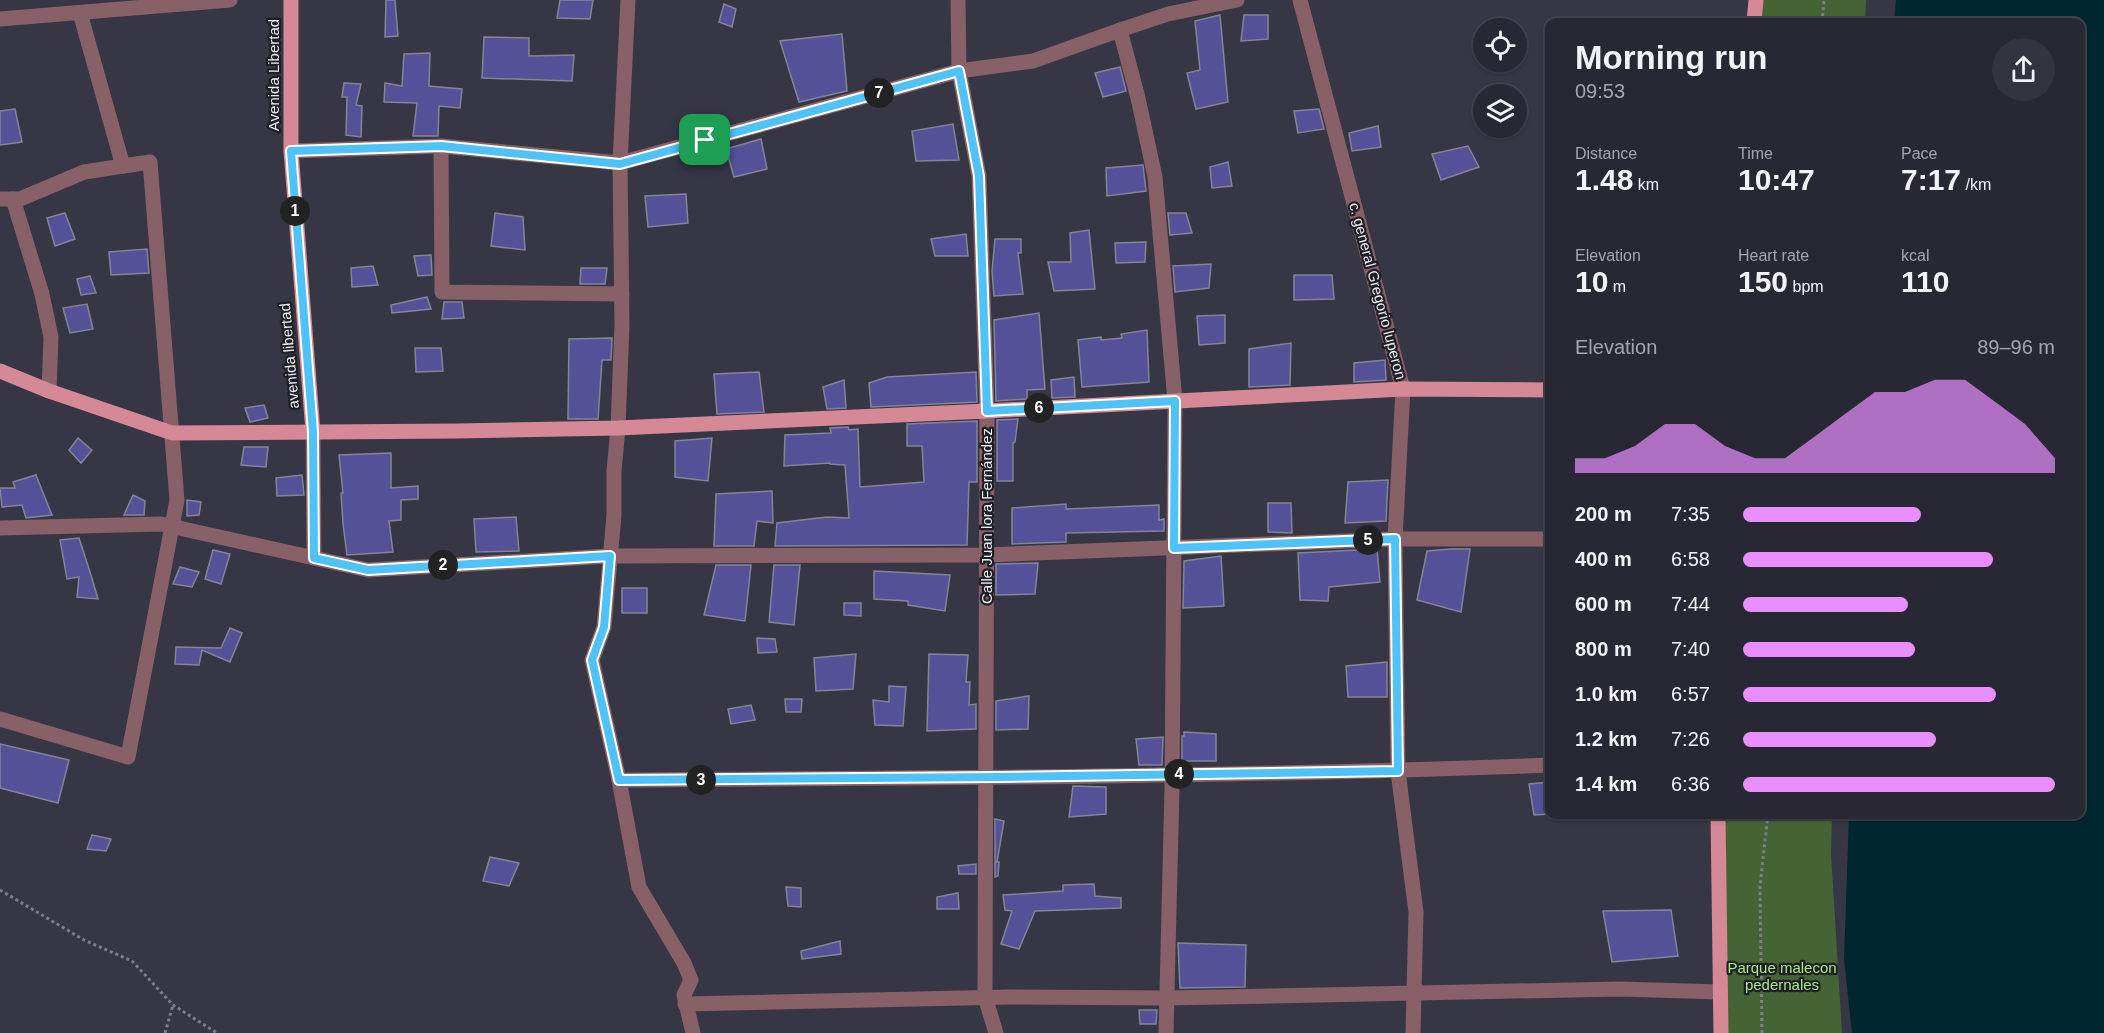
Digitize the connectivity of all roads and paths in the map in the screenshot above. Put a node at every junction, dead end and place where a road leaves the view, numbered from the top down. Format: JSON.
{"nodes":[{"id":1,"x":230,"y":0,"type":"edge"},
{"id":2,"x":291,"y":0,"type":"edge"},
{"id":3,"x":628,"y":0,"type":"edge"},
{"id":4,"x":958,"y":0,"type":"edge"},
{"id":5,"x":1238,"y":0,"type":"edge"},
{"id":6,"x":1300,"y":0,"type":"edge"},
{"id":7,"x":1756,"y":0,"type":"edge"},
{"id":8,"x":1824,"y":0,"type":"edge"},
{"id":9,"x":80,"y":13,"type":"junction"},
{"id":10,"x":1754,"y":18,"type":"edge"},
{"id":11,"x":1822,"y":18,"type":"edge"},
{"id":12,"x":0,"y":19,"type":"edge"},
{"id":13,"x":1120,"y":30,"type":"junction"},
{"id":14,"x":959,"y":71,"type":"junction"},
{"id":15,"x":441,"y":146,"type":"junction"},
{"id":16,"x":291,"y":151,"type":"junction"},
{"id":17,"x":620,"y":164,"type":"junction"},
{"id":18,"x":123,"y":166,"type":"junction"},
{"id":19,"x":6,"y":199,"type":"edge"},
{"id":20,"x":622,"y":294,"type":"junction"},
{"id":21,"x":0,"y":371,"type":"edge"},
{"id":22,"x":1403,"y":389,"type":"junction"},
{"id":23,"x":1545,"y":390,"type":"edge"},
{"id":24,"x":49,"y":391,"type":"junction"},
{"id":25,"x":1175,"y":401,"type":"junction"},
{"id":26,"x":987,"y":411,"type":"junction"},
{"id":27,"x":618,"y":428,"type":"junction"},
{"id":28,"x":313,"y":432,"type":"junction"},
{"id":29,"x":172,"y":433,"type":"junction"},
{"id":30,"x":172,"y":526,"type":"junction"},
{"id":31,"x":0,"y":528,"type":"edge"},
{"id":32,"x":1395,"y":539,"type":"junction"},
{"id":33,"x":1545,"y":539,"type":"edge"},
{"id":34,"x":1174,"y":548,"type":"junction"},
{"id":35,"x":987,"y":555,"type":"junction"},
{"id":36,"x":610,"y":556,"type":"junction"},
{"id":37,"x":314,"y":558,"type":"junction"},
{"id":38,"x":0,"y":718,"type":"edge"},
{"id":39,"x":1545,"y":765,"type":"edge"},
{"id":40,"x":1398,"y":771,"type":"junction"},
{"id":41,"x":1172,"y":775,"type":"junction"},
{"id":42,"x":619,"y":780,"type":"junction"},
{"id":43,"x":1718,"y":819,"type":"edge"},
{"id":44,"x":1767,"y":819,"type":"edge"},
{"id":45,"x":0,"y":890,"type":"edge"},
{"id":46,"x":1720,"y":992,"type":"junction"},
{"id":47,"x":1414,"y":993,"type":"junction"},
{"id":48,"x":986,"y":997,"type":"junction"},
{"id":49,"x":1167,"y":998,"type":"junction"},
{"id":50,"x":685,"y":1004,"type":"junction"},
{"id":51,"x":173,"y":1005,"type":"junction"},
{"id":52,"x":165,"y":1033,"type":"edge"},
{"id":53,"x":216,"y":1033,"type":"edge"},
{"id":54,"x":693,"y":1033,"type":"edge"},
{"id":55,"x":996,"y":1033,"type":"edge"},
{"id":56,"x":1166,"y":1033,"type":"edge"},
{"id":57,"x":1413,"y":1033,"type":"edge"},
{"id":58,"x":1721,"y":1033,"type":"edge"},
{"id":59,"x":1762,"y":1033,"type":"edge"}],
"edges":[{"from":1,"to":9,"type":"street"},
{"from":2,"to":16,"type":"main road","name":"Avenida Libertad"},
{"from":3,"to":17,"type":"street"},
{"from":4,"to":14,"type":"street","name":"Calle Juan lora Fernández"},
{"from":5,"to":13,"type":"street"},
{"from":6,"to":22,"type":"street","name":"c. general Gregorio luperon"},
{"from":7,"to":10,"type":"main road"},
{"from":8,"to":11,"type":"path"},
{"from":9,"to":12,"type":"street"},
{"from":9,"to":18,"type":"street"},
{"from":13,"to":14,"type":"street"},
{"from":13,"to":25,"type":"street"},
{"from":14,"to":17,"type":"street"},
{"from":14,"to":26,"type":"street","name":"Calle Juan lora Fernández"},
{"from":15,"to":16,"type":"street"},
{"from":15,"to":17,"type":"street"},
{"from":15,"to":20,"type":"street"},
{"from":16,"to":28,"type":"main road","name":"avenida libertad"},
{"from":17,"to":20,"type":"street"},
{"from":18,"to":19,"type":"street"},
{"from":18,"to":29,"type":"street"},
{"from":19,"to":24,"type":"street"},
{"from":20,"to":27,"type":"street"},
{"from":21,"to":24,"type":"main road"},
{"from":22,"to":23,"type":"main road"},
{"from":22,"to":25,"type":"main road"},
{"from":22,"to":32,"type":"street","name":"c. general Gregorio luperon"},
{"from":24,"to":29,"type":"main road"},
{"from":25,"to":26,"type":"main road"},
{"from":25,"to":34,"type":"street"},
{"from":26,"to":27,"type":"main road"},
{"from":26,"to":35,"type":"street","name":"Calle Juan lora Fernández"},
{"from":27,"to":28,"type":"main road"},
{"from":27,"to":36,"type":"street"},
{"from":28,"to":29,"type":"main road"},
{"from":28,"to":37,"type":"street","name":"avenida libertad"},
{"from":29,"to":30,"type":"street"},
{"from":30,"to":31,"type":"street"},
{"from":30,"to":37,"type":"street"},
{"from":30,"to":38,"type":"street"},
{"from":32,"to":33,"type":"street"},
{"from":32,"to":34,"type":"street"},
{"from":32,"to":40,"type":"street","name":"c. general Gregorio luperon"},
{"from":34,"to":35,"type":"street"},
{"from":34,"to":41,"type":"street"},
{"from":35,"to":36,"type":"street"},
{"from":35,"to":48,"type":"street","name":"Calle Juan lora Fernández"},
{"from":36,"to":37,"type":"street"},
{"from":36,"to":42,"type":"street"},
{"from":39,"to":40,"type":"street"},
{"from":40,"to":41,"type":"street"},
{"from":40,"to":47,"type":"street","name":"c. general Gregorio luperon"},
{"from":41,"to":42,"type":"street"},
{"from":41,"to":49,"type":"street"},
{"from":42,"to":50,"type":"street"},
{"from":43,"to":46,"type":"main road"},
{"from":44,"to":59,"type":"path"},
{"from":45,"to":51,"type":"path"},
{"from":46,"to":47,"type":"street"},
{"from":46,"to":58,"type":"main road"},
{"from":47,"to":49,"type":"street"},
{"from":47,"to":57,"type":"street","name":"c. general Gregorio luperon"},
{"from":48,"to":49,"type":"street"},
{"from":48,"to":50,"type":"street"},
{"from":48,"to":55,"type":"street","name":"Calle Juan lora Fernández"},
{"from":49,"to":56,"type":"street"},
{"from":50,"to":54,"type":"street"},
{"from":51,"to":52,"type":"path"},
{"from":51,"to":53,"type":"path"}]}
